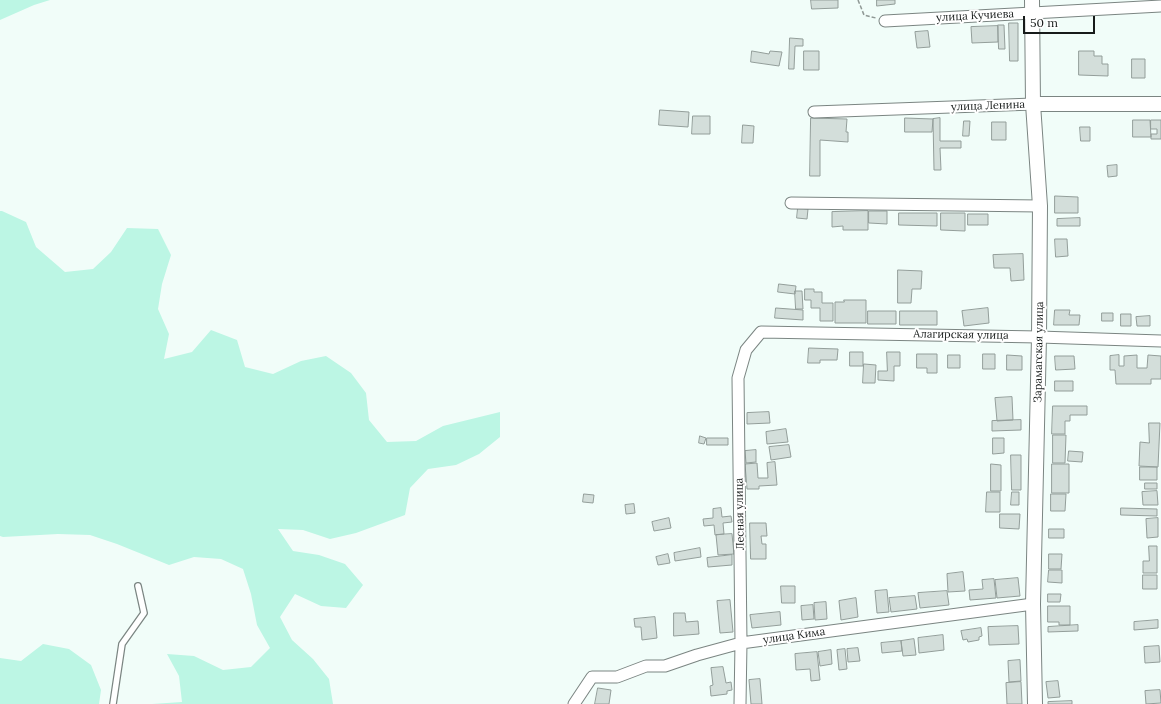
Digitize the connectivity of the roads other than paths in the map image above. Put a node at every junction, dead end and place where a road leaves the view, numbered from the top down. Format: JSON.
{"nodes":[{"id":1,"x":1032,"y":6,"type":"edge"},
{"id":2,"x":1161,"y":6,"type":"edge"},
{"id":3,"x":885,"y":21,"type":"road end"},
{"id":4,"x":1033,"y":104,"type":"junction"},
{"id":5,"x":1161,"y":104,"type":"edge"},
{"id":6,"x":814,"y":112,"type":"dead end"},
{"id":7,"x":791,"y":203,"type":"dead end"},
{"id":8,"x":1040,"y":206,"type":"junction"},
{"id":9,"x":761,"y":332,"type":"joint"},
{"id":10,"x":1040,"y":337,"type":"junction"},
{"id":11,"x":1161,"y":341,"type":"edge"},
{"id":12,"x":138,"y":586,"type":"dead end"},
{"id":13,"x":1033,"y":604,"type":"junction"},
{"id":14,"x":741,"y":643,"type":"junction"},
{"id":15,"x":113,"y":704,"type":"edge"},
{"id":16,"x":574,"y":704,"type":"edge"},
{"id":17,"x":740,"y":704,"type":"edge"},
{"id":18,"x":1035,"y":704,"type":"edge"}],
"edges":[{"from":1,"to":2,"type":"street","name":"улица Кучиева"},
{"from":1,"to":3,"type":"street","name":"улица Кучиева"},
{"from":1,"to":4,"type":"street","name":"Зарамагская улица"},
{"from":4,"to":5,"type":"street","name":"улица Ленина"},
{"from":4,"to":6,"type":"street","name":"улица Ленина"},
{"from":4,"to":8,"type":"street","name":"Зарамагская улица"},
{"from":7,"to":8,"type":"street"},
{"from":8,"to":10,"type":"street","name":"Зарамагская улица"},
{"from":9,"to":10,"type":"street","name":"Алагирская улица"},
{"from":9,"to":14,"type":"street","name":"Лесная улица"},
{"from":10,"to":11,"type":"street","name":"Алагирская улица"},
{"from":10,"to":13,"type":"street","name":"Зарамагская улица"},
{"from":12,"to":15,"type":"lane"},
{"from":13,"to":14,"type":"street","name":"улица Кима"},
{"from":13,"to":18,"type":"street","name":"Зарамагская улица"},
{"from":14,"to":16,"type":"street","name":"улица Кима"},
{"from":14,"to":17,"type":"street","name":"Лесная улица"}]}
